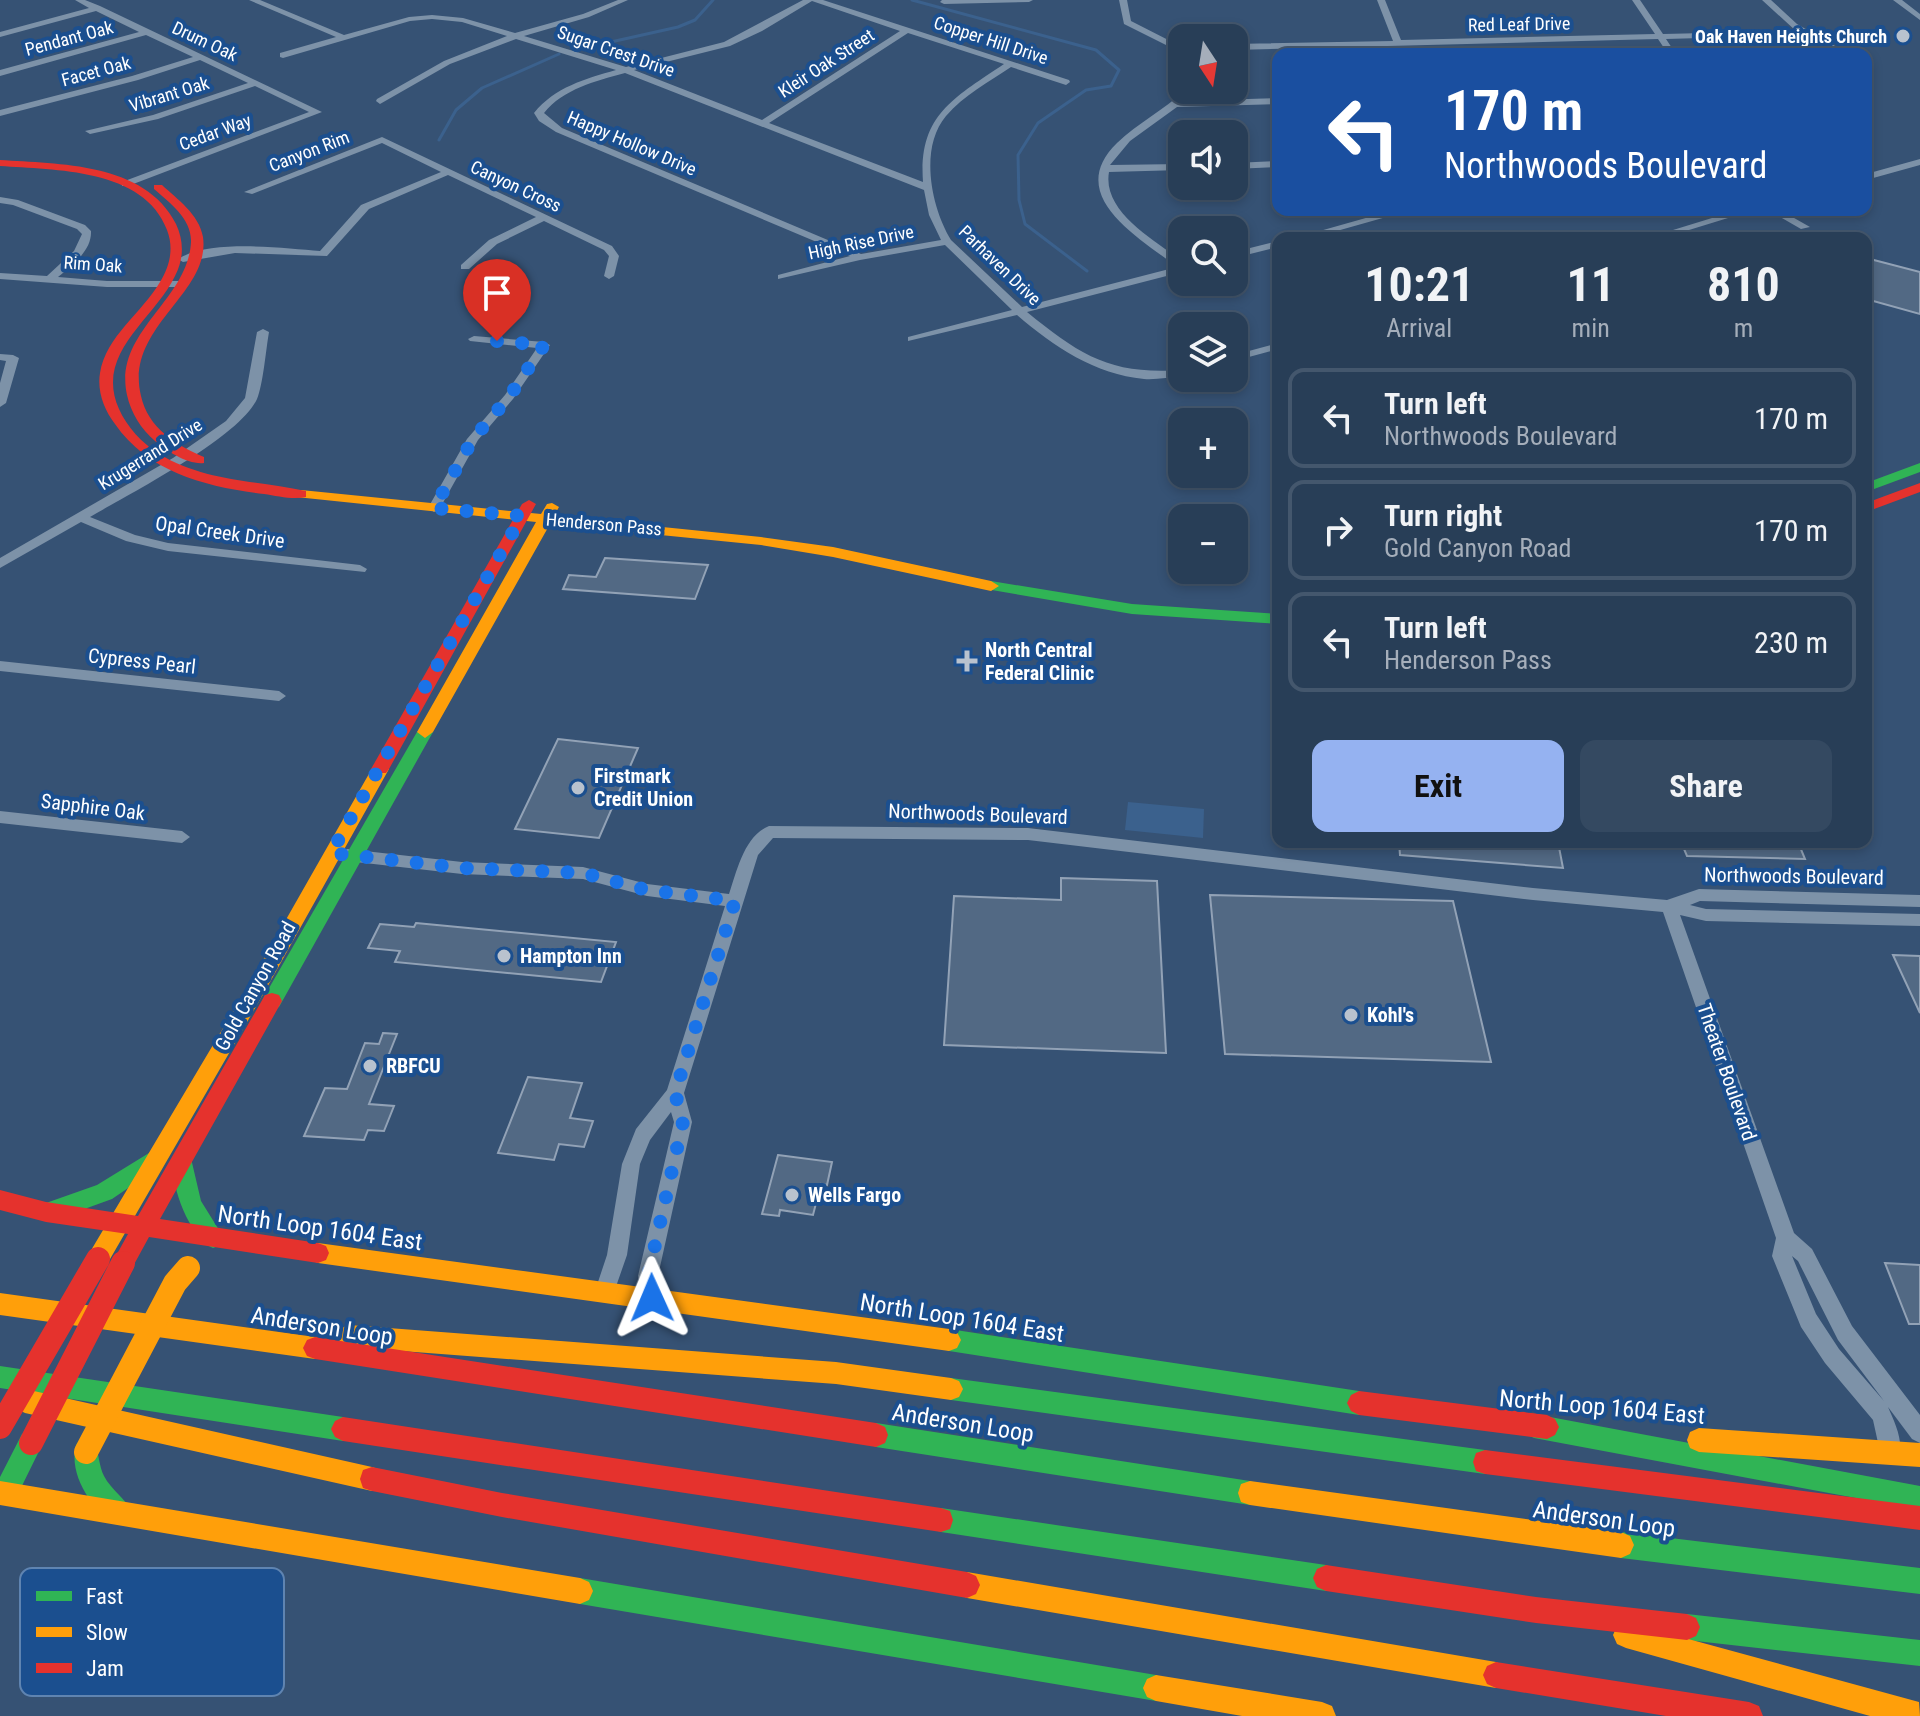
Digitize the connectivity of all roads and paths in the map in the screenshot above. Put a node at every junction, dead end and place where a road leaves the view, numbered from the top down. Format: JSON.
{"nodes":[{"id":1,"x":79,"y":0,"type":"edge"},
{"id":2,"x":253,"y":0,"type":"edge"},
{"id":3,"x":285,"y":0,"type":"edge"},
{"id":4,"x":624,"y":0,"type":"edge"},
{"id":5,"x":812,"y":0,"type":"edge"},
{"id":6,"x":1029,"y":0,"type":"edge"},
{"id":7,"x":1123,"y":0,"type":"edge"},
{"id":8,"x":1381,"y":0,"type":"edge"},
{"id":9,"x":1636,"y":0,"type":"edge"},
{"id":10,"x":1766,"y":0,"type":"edge"},
{"id":11,"x":1897,"y":0,"type":"edge"},
{"id":12,"x":944,"y":2,"type":"dead end"},
{"id":13,"x":265,"y":5,"type":"junction"},
{"id":14,"x":97,"y":8,"type":"junction"},
{"id":15,"x":1920,"y":18,"type":"edge"},
{"id":16,"x":907,"y":30,"type":"junction"},
{"id":17,"x":147,"y":32,"type":"junction"},
{"id":18,"x":1805,"y":33,"type":"junction"},
{"id":19,"x":0,"y":35,"type":"edge"},
{"id":20,"x":518,"y":35,"type":"junction"},
{"id":21,"x":342,"y":37,"type":"junction"},
{"id":22,"x":1663,"y":37,"type":"junction"},
{"id":23,"x":1168,"y":43,"type":"edge"},
{"id":24,"x":1398,"y":43,"type":"junction"},
{"id":25,"x":1248,"y":47,"type":"edge"},
{"id":26,"x":1669,"y":48,"type":"edge"},
{"id":27,"x":1834,"y":48,"type":"edge"},
{"id":28,"x":283,"y":55,"type":"dead end"},
{"id":29,"x":200,"y":57,"type":"junction"},
{"id":30,"x":1010,"y":64,"type":"junction"},
{"id":31,"x":626,"y":70,"type":"junction"},
{"id":32,"x":0,"y":73,"type":"edge"},
{"id":33,"x":1066,"y":82,"type":"dead end"},
{"id":34,"x":255,"y":83,"type":"junction"},
{"id":35,"x":380,"y":101,"type":"dead end"},
{"id":36,"x":1272,"y":101,"type":"edge"},
{"id":37,"x":1248,"y":102,"type":"edge"},
{"id":38,"x":1174,"y":104,"type":"edge"},
{"id":39,"x":317,"y":112,"type":"joint"},
{"id":40,"x":0,"y":113,"type":"edge"},
{"id":41,"x":763,"y":123,"type":"junction"},
{"id":42,"x":90,"y":131,"type":"dead end"},
{"id":43,"x":382,"y":140,"type":"joint"},
{"id":44,"x":0,"y":155,"type":"edge"},
{"id":45,"x":1920,"y":162,"type":"edge"},
{"id":46,"x":0,"y":163,"type":"edge"},
{"id":47,"x":1272,"y":164,"type":"edge"},
{"id":48,"x":1248,"y":165,"type":"edge"},
{"id":49,"x":1168,"y":167,"type":"edge"},
{"id":50,"x":1102,"y":169,"type":"junction"},
{"id":51,"x":448,"y":172,"type":"junction"},
{"id":52,"x":1872,"y":174,"type":"edge"},
{"id":53,"x":132,"y":181,"type":"junction"},
{"id":54,"x":928,"y":188,"type":"junction"},
{"id":55,"x":249,"y":192,"type":"dead end"},
{"id":56,"x":0,"y":200,"type":"edge"},
{"id":57,"x":1360,"y":216,"type":"edge"},
{"id":58,"x":1384,"y":216,"type":"edge"},
{"id":59,"x":1728,"y":216,"type":"edge"},
{"id":60,"x":1784,"y":216,"type":"edge"},
{"id":61,"x":545,"y":217,"type":"junction"},
{"id":62,"x":1366,"y":221,"type":"junction"},
{"id":63,"x":1805,"y":227,"type":"dead end"},
{"id":64,"x":1323,"y":232,"type":"edge"},
{"id":65,"x":1673,"y":232,"type":"edge"},
{"id":66,"x":947,"y":242,"type":"junction"},
{"id":67,"x":1272,"y":246,"type":"edge"},
{"id":68,"x":1248,"y":252,"type":"edge"},
{"id":69,"x":1168,"y":255,"type":"edge"},
{"id":70,"x":195,"y":256,"type":"junction"},
{"id":71,"x":860,"y":257,"type":"junction"},
{"id":72,"x":174,"y":262,"type":"junction"},
{"id":73,"x":465,"y":267,"type":"dead end"},
{"id":74,"x":1168,"y":271,"type":"edge"},
{"id":75,"x":0,"y":276,"type":"edge"},
{"id":76,"x":609,"y":276,"type":"dead end"},
{"id":77,"x":782,"y":277,"type":"dead end"},
{"id":78,"x":49,"y":280,"type":"junction"},
{"id":79,"x":175,"y":284,"type":"junction"},
{"id":80,"x":1022,"y":312,"type":"junction"},
{"id":81,"x":263,"y":332,"type":"dead end"},
{"id":82,"x":474,"y":339,"type":"dead end"},
{"id":83,"x":912,"y":339,"type":"dead end"},
{"id":84,"x":1272,"y":348,"type":"edge"},
{"id":85,"x":1248,"y":354,"type":"edge"},
{"id":86,"x":6,"y":357,"type":"edge"},
{"id":87,"x":1168,"y":374,"type":"edge"},
{"id":88,"x":0,"y":403,"type":"edge"},
{"id":89,"x":177,"y":460,"type":"junction"},
{"id":90,"x":1920,"y":467,"type":"edge"},
{"id":91,"x":1872,"y":486,"type":"edge"},
{"id":92,"x":1920,"y":487,"type":"edge"},
{"id":93,"x":438,"y":501,"type":"junction"},
{"id":94,"x":1872,"y":506,"type":"edge"},
{"id":95,"x":526,"y":509,"type":"junction"},
{"id":96,"x":549,"y":511,"type":"junction"},
{"id":97,"x":79,"y":517,"type":"junction"},
{"id":98,"x":0,"y":564,"type":"edge"},
{"id":99,"x":360,"y":569,"type":"dead end"},
{"id":100,"x":1272,"y":604,"type":"edge"},
{"id":101,"x":1272,"y":619,"type":"edge"},
{"id":102,"x":0,"y":666,"type":"edge"},
{"id":103,"x":279,"y":696,"type":"dead end"},
{"id":104,"x":0,"y":817,"type":"edge"},
{"id":105,"x":182,"y":837,"type":"dead end"},
{"id":106,"x":331,"y":853,"type":"junction"},
{"id":107,"x":353,"y":856,"type":"junction"},
{"id":108,"x":1876,"y":899,"type":"junction"},
{"id":109,"x":735,"y":901,"type":"junction"},
{"id":110,"x":1920,"y":901,"type":"edge"},
{"id":111,"x":1669,"y":906,"type":"junction"},
{"id":112,"x":1885,"y":919,"type":"junction"},
{"id":113,"x":1920,"y":920,"type":"edge"},
{"id":114,"x":675,"y":1093,"type":"junction"},
{"id":115,"x":159,"y":1153,"type":"junction"},
{"id":116,"x":183,"y":1161,"type":"junction"},
{"id":117,"x":0,"y":1200,"type":"edge"},
{"id":118,"x":46,"y":1212,"type":"junction"},
{"id":119,"x":118,"y":1224,"type":"junction"},
{"id":120,"x":145,"y":1228,"type":"junction"},
{"id":121,"x":213,"y":1238,"type":"junction"},
{"id":122,"x":1786,"y":1238,"type":"junction"},
{"id":123,"x":248,"y":1243,"type":"junction"},
{"id":124,"x":605,"y":1291,"type":"junction"},
{"id":125,"x":652,"y":1298,"type":"junction"},
{"id":126,"x":0,"y":1304,"type":"edge"},
{"id":127,"x":103,"y":1317,"type":"junction"},
{"id":128,"x":0,"y":1377,"type":"edge"},
{"id":129,"x":0,"y":1395,"type":"edge"},
{"id":130,"x":1534,"y":1426,"type":"junction"},
{"id":131,"x":0,"y":1427,"type":"edge"},
{"id":132,"x":1920,"y":1432,"type":"edge"},
{"id":133,"x":1890,"y":1453,"type":"junction"},
{"id":134,"x":1920,"y":1455,"type":"edge"},
{"id":135,"x":2,"y":1493,"type":"edge"},
{"id":136,"x":1920,"y":1498,"type":"edge"},
{"id":137,"x":120,"y":1513,"type":"junction"},
{"id":138,"x":1920,"y":1518,"type":"edge"},
{"id":139,"x":1920,"y":1581,"type":"edge"},
{"id":140,"x":1536,"y":1610,"type":"junction"},
{"id":141,"x":1920,"y":1653,"type":"edge"},
{"id":142,"x":1322,"y":1716,"type":"edge"},
{"id":143,"x":1749,"y":1716,"type":"edge"},
{"id":144,"x":1919,"y":1716,"type":"edge"}],
"edges":[{"from":1,"to":14,"type":"street","name":"Drum Oak"},
{"from":2,"to":13,"type":"street"},
{"from":3,"to":13,"type":"street"},
{"from":4,"to":20,"type":"street"},
{"from":5,"to":16,"type":"street","name":"Copper Hill Drive"},
{"from":5,"to":31,"type":"street","name":"Happy Hollow Drive"},
{"from":6,"to":12,"type":"street"},
{"from":7,"to":23,"type":"street"},
{"from":8,"to":24,"type":"street"},
{"from":9,"to":22,"type":"street"},
{"from":10,"to":18,"type":"street"},
{"from":11,"to":15,"type":"street"},
{"from":13,"to":21,"type":"street"},
{"from":14,"to":17,"type":"street","name":"Drum Oak"},
{"from":14,"to":19,"type":"street"},
{"from":16,"to":30,"type":"street","name":"Copper Hill Drive"},
{"from":16,"to":41,"type":"street","name":"Kleir Oak Street"},
{"from":17,"to":29,"type":"street","name":"Drum Oak"},
{"from":17,"to":32,"type":"street","name":"Pendant Oak"},
{"from":18,"to":22,"type":"street","name":"Red Leaf Drive"},
{"from":18,"to":27,"type":"street"},
{"from":20,"to":21,"type":"street","name":"Sugar Crest Drive"},
{"from":20,"to":31,"type":"street","name":"Sugar Crest Drive"},
{"from":20,"to":35,"type":"street"},
{"from":21,"to":28,"type":"street","name":"Sugar Crest Drive"},
{"from":22,"to":24,"type":"street","name":"Red Leaf Drive"},
{"from":22,"to":26,"type":"street"},
{"from":24,"to":25,"type":"street","name":"Red Leaf Drive"},
{"from":29,"to":34,"type":"street","name":"Drum Oak"},
{"from":29,"to":40,"type":"street","name":"Facet Oak"},
{"from":30,"to":33,"type":"street","name":"Copper Hill Drive"},
{"from":30,"to":54,"type":"street","name":"Parhaven Drive"},
{"from":31,"to":41,"type":"street","name":"Sugar Crest Drive"},
{"from":31,"to":71,"type":"street","name":"Happy Hollow Drive"},
{"from":34,"to":39,"type":"street","name":"Drum Oak"},
{"from":34,"to":42,"type":"street","name":"Vibrant Oak"},
{"from":36,"to":37,"type":"street"},
{"from":38,"to":50,"type":"street"},
{"from":39,"to":53,"type":"street","name":"Cedar Way"},
{"from":41,"to":54,"type":"street","name":"Sugar Crest Drive"},
{"from":43,"to":51,"type":"street","name":"Canyon Cross"},
{"from":43,"to":55,"type":"street","name":"Canyon Rim"},
{"from":44,"to":53,"type":"main road","name":"Henderson Pass"},
{"from":45,"to":52,"type":"street"},
{"from":46,"to":53,"type":"main road","name":"Henderson Pass"},
{"from":47,"to":48,"type":"street"},
{"from":49,"to":50,"type":"street"},
{"from":50,"to":69,"type":"street"},
{"from":51,"to":61,"type":"street","name":"Canyon Cross"},
{"from":51,"to":70,"type":"street"},
{"from":53,"to":70,"type":"main road","name":"Henderson Pass"},
{"from":53,"to":72,"type":"main road","name":"Henderson Pass"},
{"from":54,"to":66,"type":"street","name":"Parhaven Drive"},
{"from":56,"to":78,"type":"street"},
{"from":57,"to":62,"type":"street"},
{"from":58,"to":62,"type":"street"},
{"from":59,"to":65,"type":"street"},
{"from":60,"to":63,"type":"street"},
{"from":61,"to":73,"type":"street"},
{"from":61,"to":76,"type":"street","name":"Canyon Cross"},
{"from":62,"to":64,"type":"street"},
{"from":66,"to":71,"type":"street","name":"High Rise Drive"},
{"from":66,"to":80,"type":"street","name":"Parhaven Drive"},
{"from":67,"to":68,"type":"street"},
{"from":70,"to":72,"type":"street"},
{"from":70,"to":79,"type":"main road","name":"Henderson Pass"},
{"from":71,"to":77,"type":"street","name":"High Rise Drive"},
{"from":72,"to":79,"type":"main road","name":"Henderson Pass"},
{"from":74,"to":80,"type":"street"},
{"from":75,"to":78,"type":"street","name":"Rim Oak"},
{"from":78,"to":79,"type":"street","name":"Rim Oak"},
{"from":79,"to":89,"type":"main road","name":"Henderson Pass"},
{"from":80,"to":83,"type":"street"},
{"from":80,"to":87,"type":"street","name":"Parhaven Drive"},
{"from":81,"to":89,"type":"street","name":"Krugerrand Drive"},
{"from":82,"to":93,"type":"street"},
{"from":84,"to":85,"type":"street"},
{"from":86,"to":88,"type":"street"},
{"from":89,"to":93,"type":"main road","name":"Henderson Pass"},
{"from":89,"to":97,"type":"street","name":"Krugerrand Drive"},
{"from":90,"to":91,"type":"main road"},
{"from":92,"to":94,"type":"main road"},
{"from":93,"to":95,"type":"main road","name":"Henderson Pass"},
{"from":95,"to":96,"type":"main road","name":"Henderson Pass"},
{"from":95,"to":106,"type":"main road","name":"Gold Canyon Road"},
{"from":96,"to":100,"type":"main road","name":"Henderson Pass"},
{"from":96,"to":101,"type":"main road","name":"Henderson Pass"},
{"from":96,"to":107,"type":"main road","name":"Gold Canyon Road"},
{"from":97,"to":98,"type":"street","name":"Krugerrand Drive"},
{"from":97,"to":99,"type":"street","name":"Opal Creek Drive"},
{"from":102,"to":103,"type":"street","name":"Cypress Pearl"},
{"from":104,"to":105,"type":"street","name":"Sapphire Oak"},
{"from":106,"to":107,"type":"street"},
{"from":106,"to":115,"type":"main road","name":"Gold Canyon Road"},
{"from":107,"to":109,"type":"street"},
{"from":107,"to":116,"type":"main road","name":"Gold Canyon Road"},
{"from":108,"to":110,"type":"street","name":"Northwoods Boulevard"},
{"from":108,"to":111,"type":"street","name":"Northwoods Boulevard"},
{"from":108,"to":112,"type":"street"},
{"from":109,"to":111,"type":"street","name":"Northwoods Boulevard"},
{"from":109,"to":114,"type":"street","name":"Northwoods Boulevard"},
{"from":111,"to":112,"type":"street","name":"Northwoods Boulevard"},
{"from":111,"to":122,"type":"street","name":"Theater Boulevard"},
{"from":112,"to":113,"type":"street","name":"Northwoods Boulevard"},
{"from":114,"to":124,"type":"street"},
{"from":114,"to":125,"type":"street"},
{"from":115,"to":118,"type":"main road"},
{"from":115,"to":119,"type":"main road","name":"Gold Canyon Road"},
{"from":116,"to":120,"type":"main road","name":"Gold Canyon Road"},
{"from":116,"to":121,"type":"main road"},
{"from":117,"to":118,"type":"main road","name":"North Loop 1604 East"},
{"from":118,"to":119,"type":"main road","name":"North Loop 1604 East"},
{"from":119,"to":120,"type":"main road","name":"North Loop 1604 East"},
{"from":119,"to":131,"type":"main road","name":"Gold Canyon Road","bridge":true},
{"from":120,"to":121,"type":"main road","name":"North Loop 1604 East"},
{"from":120,"to":135,"type":"main road","name":"Gold Canyon Road","bridge":true},
{"from":121,"to":123,"type":"main road","name":"North Loop 1604 East"},
{"from":122,"to":132,"type":"street","name":"Theater Boulevard"},
{"from":122,"to":133,"type":"street","name":"Theater Boulevard"},
{"from":123,"to":124,"type":"main road","name":"North Loop 1604 East"},
{"from":123,"to":137,"type":"main road","bridge":true},
{"from":124,"to":125,"type":"main road","name":"North Loop 1604 East"},
{"from":125,"to":130,"type":"main road","name":"North Loop 1604 East"},
{"from":126,"to":127,"type":"main road","name":"Anderson Loop"},
{"from":127,"to":138,"type":"main road"},
{"from":127,"to":139,"type":"main road","name":"Anderson Loop"},
{"from":128,"to":140,"type":"main road"},
{"from":129,"to":143,"type":"main road"},
{"from":130,"to":133,"type":"main road","name":"North Loop 1604 East"},
{"from":130,"to":136,"type":"main road"},
{"from":133,"to":134,"type":"main road","name":"North Loop 1604 East"},
{"from":135,"to":137,"type":"main road"},
{"from":137,"to":142,"type":"main road"},
{"from":140,"to":141,"type":"main road"},
{"from":140,"to":144,"type":"main road"}]}
